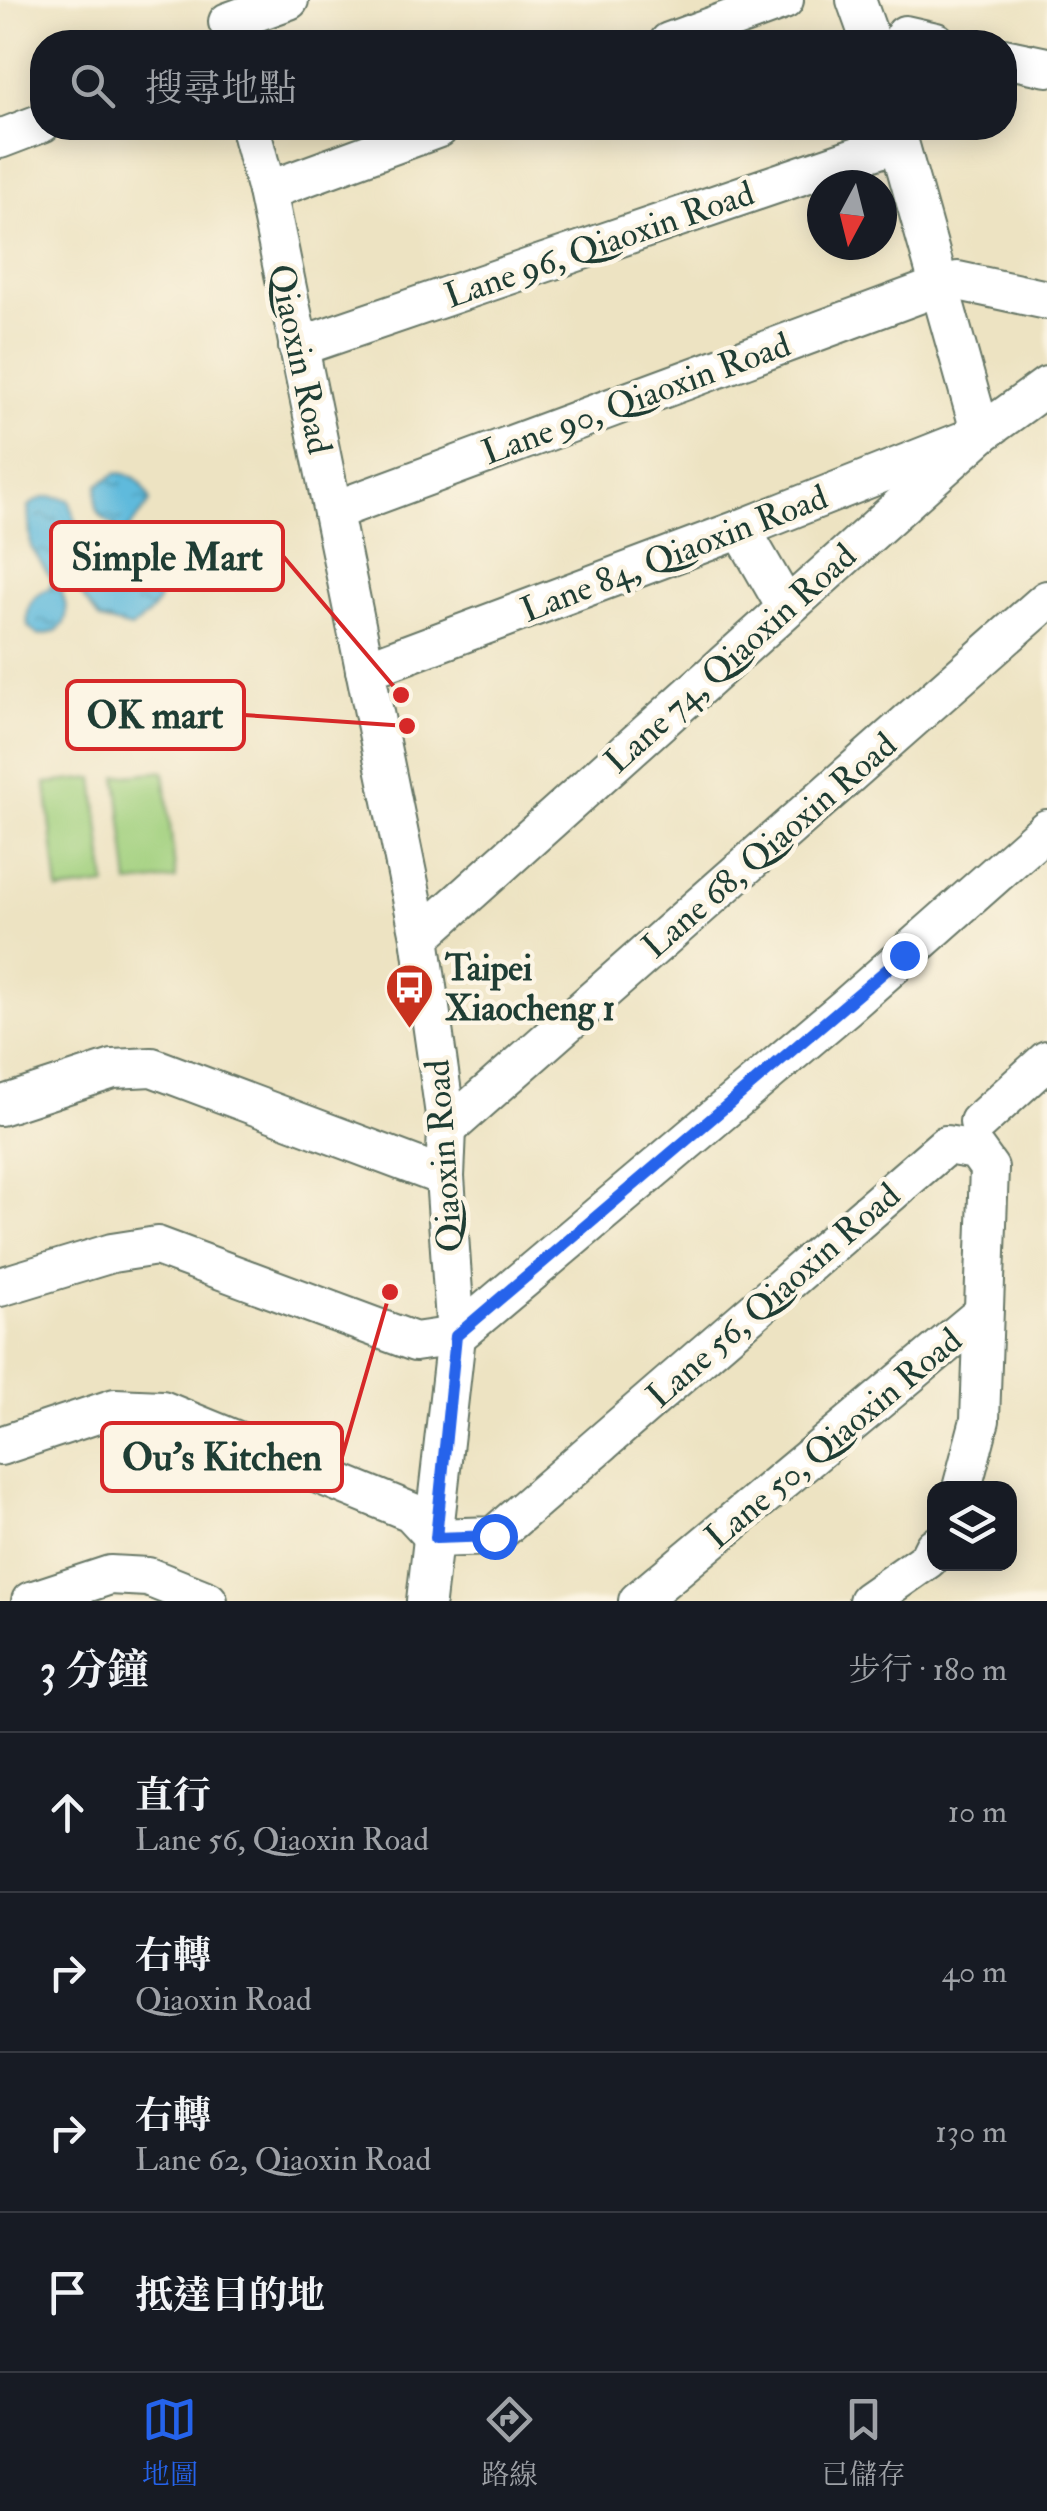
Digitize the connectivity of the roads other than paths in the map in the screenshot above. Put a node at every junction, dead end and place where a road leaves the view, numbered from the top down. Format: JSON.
{"nodes":[{"id":1,"x":289,"y":0,"type":"edge"},
{"id":2,"x":784,"y":0,"type":"edge"},
{"id":3,"x":856,"y":0,"type":"edge"},
{"id":4,"x":226,"y":22,"type":"edge"},
{"id":5,"x":702,"y":30,"type":"edge"},
{"id":6,"x":892,"y":30,"type":"edge"},
{"id":7,"x":1017,"y":61,"type":"edge"},
{"id":8,"x":1047,"y":68,"type":"edge"},
{"id":9,"x":30,"y":128,"type":"edge"},
{"id":10,"x":0,"y":139,"type":"edge"},
{"id":11,"x":253,"y":140,"type":"edge"},
{"id":12,"x":406,"y":140,"type":"edge"},
{"id":13,"x":883,"y":140,"type":"edge"},
{"id":14,"x":899,"y":140,"type":"edge"},
{"id":15,"x":267,"y":191,"type":"junction"},
{"id":16,"x":949,"y":284,"type":"junction"},
{"id":17,"x":1047,"y":300,"type":"edge"},
{"id":18,"x":298,"y":347,"type":"junction"},
{"id":19,"x":1047,"y":386,"type":"edge"},
{"id":20,"x":981,"y":434,"type":"junction"},
{"id":21,"x":332,"y":510,"type":"junction"},
{"id":22,"x":741,"y":528,"type":"junction"},
{"id":23,"x":1047,"y":600,"type":"edge"},
{"id":24,"x":786,"y":607,"type":"junction"},
{"id":25,"x":365,"y":670,"type":"junction"},
{"id":26,"x":1047,"y":829,"type":"edge"},
{"id":27,"x":420,"y":937,"type":"junction"},
{"id":28,"x":1047,"y":1060,"type":"edge"},
{"id":29,"x":0,"y":1106,"type":"edge"},
{"id":30,"x":979,"y":1122,"type":"dead end"},
{"id":31,"x":447,"y":1129,"type":"junction"},
{"id":32,"x":445,"y":1177,"type":"junction"},
{"id":33,"x":0,"y":1287,"type":"edge"},
{"id":34,"x":983,"y":1314,"type":"junction"},
{"id":35,"x":456,"y":1336,"type":"junction"},
{"id":36,"x":0,"y":1446,"type":"edge"},
{"id":37,"x":964,"y":1481,"type":"edge"},
{"id":38,"x":436,"y":1538,"type":"junction"},
{"id":39,"x":927,"y":1560,"type":"edge"},
{"id":40,"x":31,"y":1601,"type":"edge"},
{"id":41,"x":208,"y":1601,"type":"edge"},
{"id":42,"x":426,"y":1601,"type":"edge"},
{"id":43,"x":638,"y":1601,"type":"edge"},
{"id":44,"x":868,"y":1601,"type":"edge"}],
"edges":[{"from":1,"to":4,"type":"street"},
{"from":2,"to":5,"type":"street"},
{"from":3,"to":6,"type":"street"},
{"from":7,"to":8,"type":"street"},
{"from":9,"to":10,"type":"street"},
{"from":11,"to":15,"type":"street","name":"Qiaoxin Road"},
{"from":12,"to":15,"type":"street"},
{"from":13,"to":18,"type":"street","name":"Lane 96, Qiaoxin Road"},
{"from":14,"to":16,"type":"street"},
{"from":15,"to":18,"type":"street","name":"Qiaoxin Road"},
{"from":16,"to":17,"type":"street"},
{"from":16,"to":20,"type":"street"},
{"from":16,"to":21,"type":"street","name":"Lane 90, Qiaoxin Road"},
{"from":18,"to":21,"type":"street","name":"Qiaoxin Road"},
{"from":19,"to":20,"type":"street","name":"Lane 74, Qiaoxin Road"},
{"from":20,"to":22,"type":"street","name":"Lane 84, Qiaoxin Road"},
{"from":20,"to":24,"type":"street","name":"Lane 74, Qiaoxin Road"},
{"from":21,"to":25,"type":"street","name":"Qiaoxin Road"},
{"from":22,"to":24,"type":"street"},
{"from":22,"to":25,"type":"street","name":"Lane 84, Qiaoxin Road"},
{"from":23,"to":31,"type":"street","name":"Lane 68, Qiaoxin Road"},
{"from":24,"to":27,"type":"street","name":"Lane 74, Qiaoxin Road"},
{"from":25,"to":27,"type":"street","name":"Qiaoxin Road"},
{"from":26,"to":35,"type":"street"},
{"from":27,"to":31,"type":"street","name":"Qiaoxin Road"},
{"from":28,"to":30,"type":"street"},
{"from":29,"to":32,"type":"street"},
{"from":31,"to":32,"type":"street","name":"Qiaoxin Road"},
{"from":32,"to":35,"type":"street","name":"Qiaoxin Road"},
{"from":33,"to":35,"type":"street"},
{"from":34,"to":37,"type":"street"},
{"from":34,"to":38,"type":"street","name":"Lane 56, Qiaoxin Road"},
{"from":34,"to":43,"type":"street","name":"Lane 50, Qiaoxin Road"},
{"from":35,"to":38,"type":"street","name":"Qiaoxin Road"},
{"from":36,"to":38,"type":"street"},
{"from":38,"to":42,"type":"street","name":"Qiaoxin Road"},
{"from":39,"to":44,"type":"street"},
{"from":40,"to":41,"type":"street"}]}
